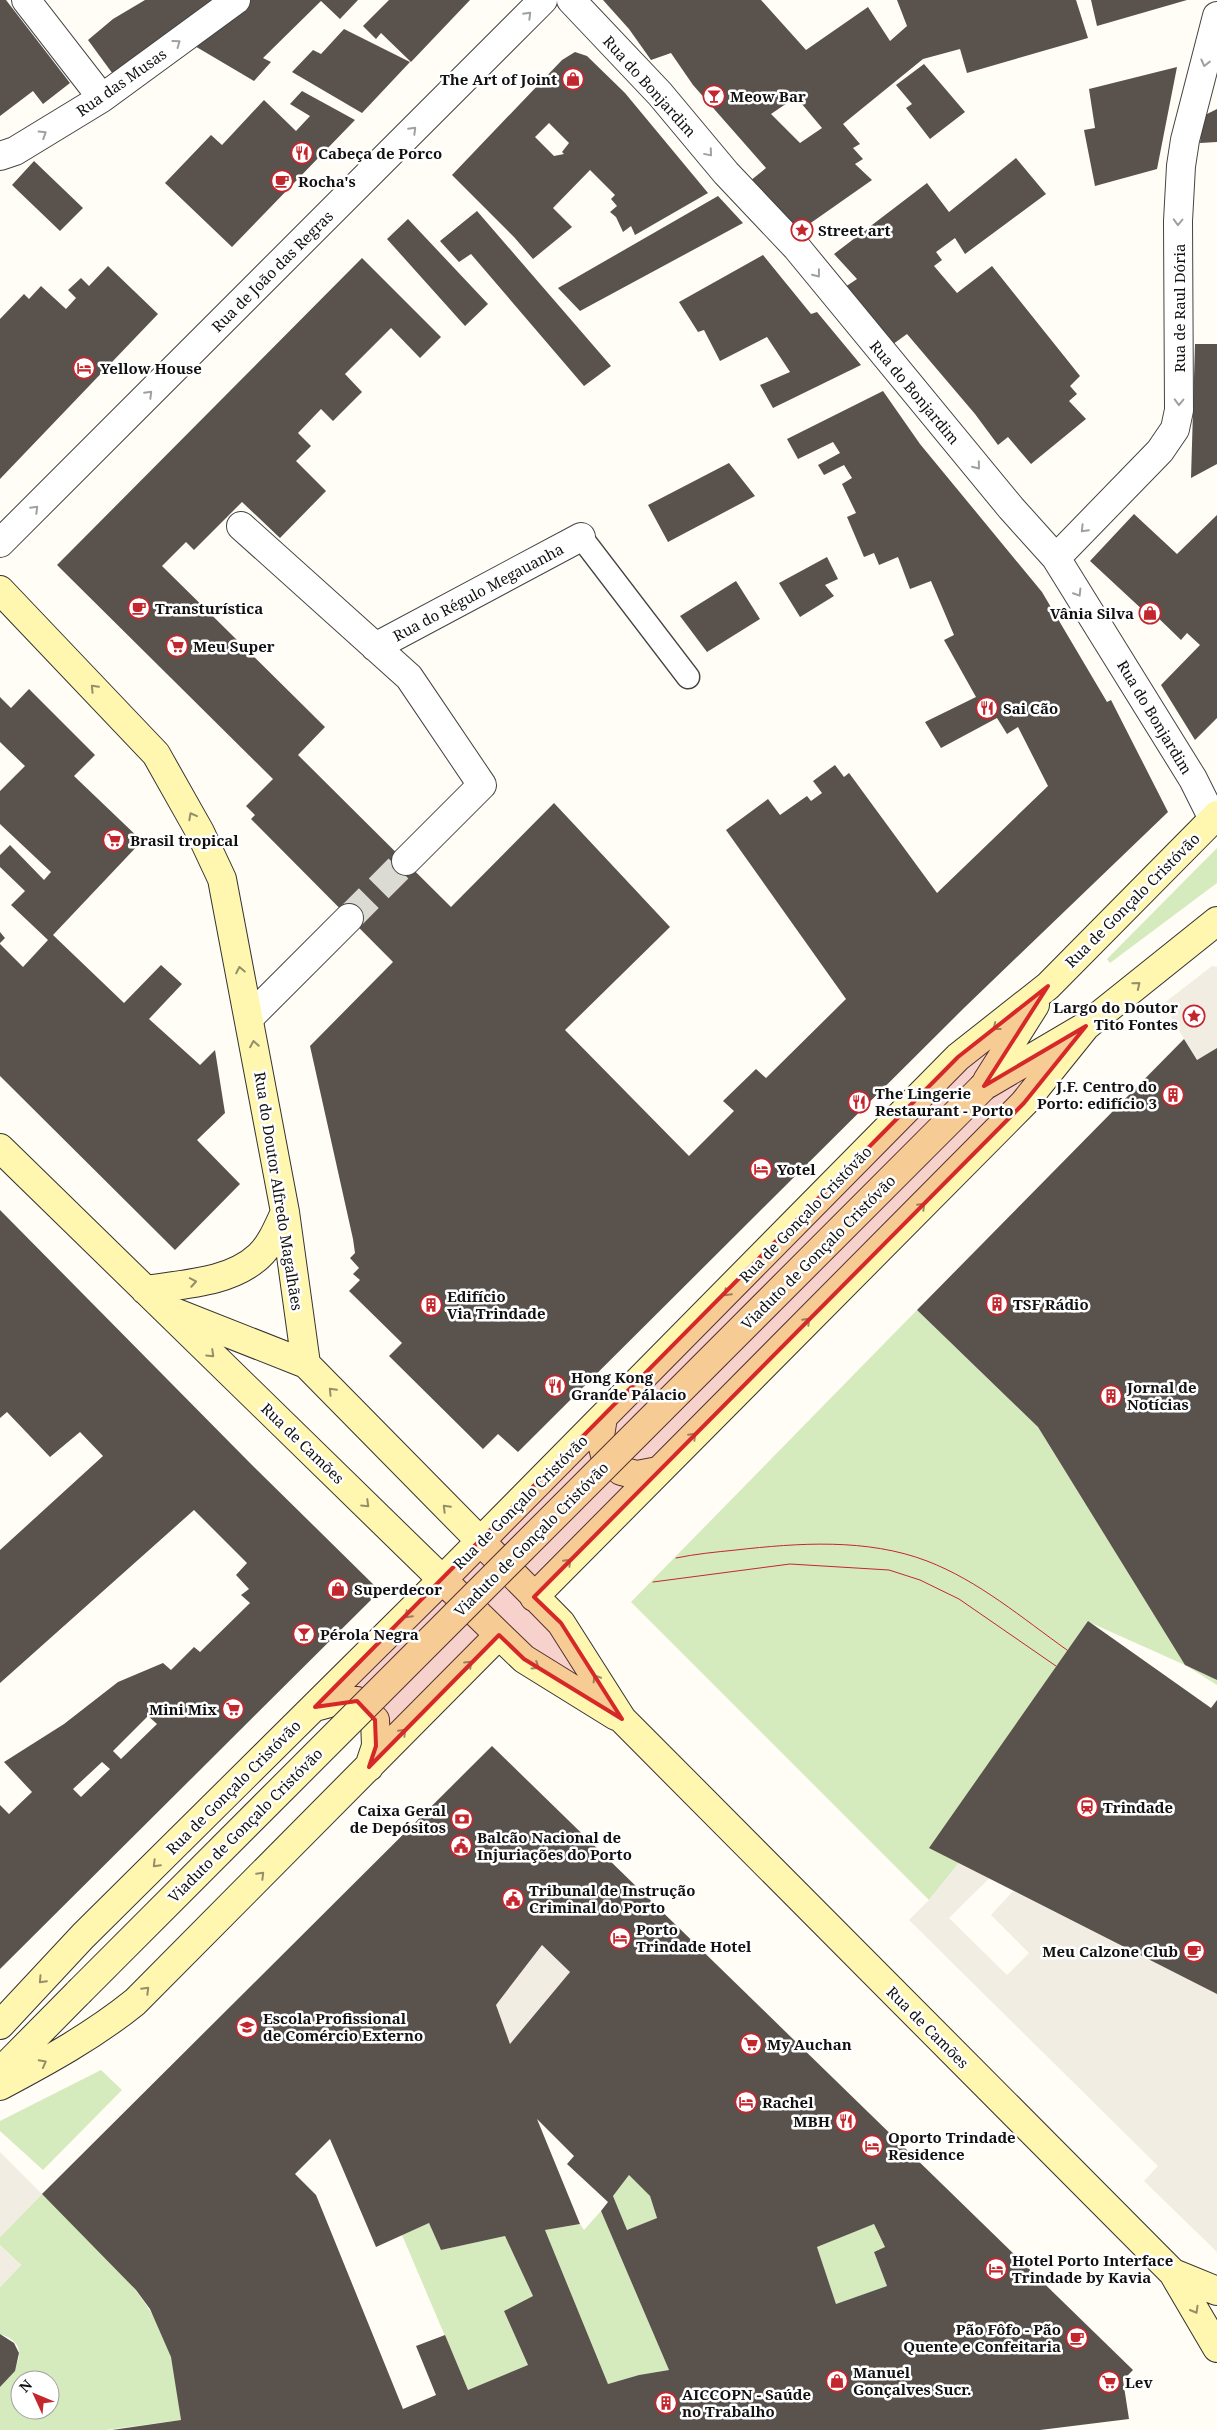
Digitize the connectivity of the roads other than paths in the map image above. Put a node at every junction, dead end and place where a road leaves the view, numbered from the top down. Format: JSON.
{"nodes":[{"id":1,"x":26,"y":0,"type":"edge"},
{"id":2,"x":236,"y":0,"type":"edge"},
{"id":3,"x":543,"y":0,"type":"edge"},
{"id":4,"x":571,"y":0,"type":"edge"},
{"id":5,"x":1217,"y":16,"type":"edge"},
{"id":6,"x":102,"y":98,"type":"junction"},
{"id":7,"x":0,"y":156,"type":"edge"},
{"id":8,"x":241,"y":526,"type":"dead end"},
{"id":9,"x":581,"y":536,"type":"joint"},
{"id":10,"x":0,"y":543,"type":"edge"},
{"id":11,"x":1056,"y":558,"type":"junction"},
{"id":12,"x":0,"y":590,"type":"edge"},
{"id":13,"x":375,"y":647,"type":"junction"},
{"id":14,"x":688,"y":676,"type":"dead end"},
{"id":15,"x":1215,"y":817,"type":"edge"},
{"id":16,"x":406,"y":861,"type":"tunnel mouth"},
{"id":17,"x":349,"y":918,"type":"tunnel mouth"},
{"id":18,"x":1217,"y":921,"type":"edge"},
{"id":19,"x":1048,"y":986,"type":"junction"},
{"id":20,"x":249,"y":1018,"type":"junction"},
{"id":21,"x":1086,"y":1026,"type":"junction"},
{"id":22,"x":984,"y":1086,"type":"junction"},
{"id":23,"x":0,"y":1148,"type":"edge"},
{"id":24,"x":285,"y":1212,"type":"junction"},
{"id":25,"x":154,"y":1299,"type":"junction"},
{"id":26,"x":306,"y":1364,"type":"junction"},
{"id":27,"x":604,"y":1417,"type":"junction"},
{"id":28,"x":658,"y":1471,"type":"junction"},
{"id":29,"x":480,"y":1542,"type":"junction"},
{"id":30,"x":442,"y":1580,"type":"junction"},
{"id":31,"x":534,"y":1597,"type":"junction"},
{"id":32,"x":499,"y":1636,"type":"junction"},
{"id":33,"x":315,"y":1706,"type":"junction"},
{"id":34,"x":622,"y":1719,"type":"junction"},
{"id":35,"x":369,"y":1767,"type":"junction"},
{"id":36,"x":79,"y":1992,"type":"junction"},
{"id":37,"x":0,"y":2025,"type":"edge"},
{"id":38,"x":0,"y":2046,"type":"edge"},
{"id":39,"x":0,"y":2072,"type":"edge"},
{"id":40,"x":0,"y":2086,"type":"edge"},
{"id":41,"x":1173,"y":2273,"type":"junction"},
{"id":42,"x":1217,"y":2291,"type":"edge"},
{"id":43,"x":1217,"y":2348,"type":"edge"}],
"edges":[{"from":1,"to":6,"type":"street"},
{"from":6,"to":2,"type":"street","name":"Rua das Musas","one_way":true},
{"from":10,"to":3,"type":"street","name":"Rua de João das Regras","one_way":true},
{"from":4,"to":11,"type":"street","name":"Rua do Bonjardim","one_way":true},
{"from":5,"to":11,"type":"street","name":"Rua de Raul Dória","one_way":true},
{"from":7,"to":6,"type":"street","name":"Rua das Musas","one_way":true},
{"from":8,"to":13,"type":"street","name":"Rua do Régulo Megauanha"},
{"from":9,"to":13,"type":"street","name":"Rua do Régulo Megauanha"},
{"from":9,"to":14,"type":"lane"},
{"from":11,"to":15,"type":"street","name":"Rua do Bonjardim","one_way":true},
{"from":20,"to":12,"type":"main road","name":"Rua do Doutor Alfredo Magalhães","one_way":true},
{"from":13,"to":16,"type":"street","name":"Rua do Régulo Megauanha"},
{"from":15,"to":19,"type":"main road","name":"Rua de Gonçalo Cristóvão"},
{"from":17,"to":20,"type":"street"},
{"from":21,"to":18,"type":"main road","one_way":true},
{"from":19,"to":22,"type":"main road","name":"Rua de Gonçalo Cristóvão"},
{"from":19,"to":27,"type":"main road","name":"Rua de Gonçalo Cristóvão","one_way":true},
{"from":24,"to":20,"type":"main road","name":"Rua do Doutor Alfredo Magalhães","one_way":true},
{"from":21,"to":22,"type":"main road"},
{"from":28,"to":21,"type":"main road","one_way":true},
{"from":22,"to":36,"type":"main road","name":"Viaduto de Gonçalo Cristóvão","bridge":true},
{"from":23,"to":25,"type":"main road","name":"Rua de Camões"},
{"from":25,"to":24,"type":"main road","one_way":true},
{"from":24,"to":26,"type":"main road","name":"Rua do Doutor Alfredo Magalhães"},
{"from":25,"to":26,"type":"main road"},
{"from":25,"to":30,"type":"main road","name":"Rua de Camões","one_way":true},
{"from":29,"to":26,"type":"main road","name":"Rua de Camões","one_way":true},
{"from":27,"to":28,"type":"main road"},
{"from":27,"to":29,"type":"main road","name":"Rua de Gonçalo Cristóvão"},
{"from":31,"to":28,"type":"main road","one_way":true},
{"from":29,"to":30,"type":"main road","name":"Rua de Gonçalo Cristóvão"},
{"from":29,"to":31,"type":"main road","name":"Rua de Camões"},
{"from":30,"to":32,"type":"main road","name":"Rua de Camões"},
{"from":30,"to":33,"type":"main road","name":"Rua de Gonçalo Cristóvão","one_way":true},
{"from":34,"to":31,"type":"main road","name":"Rua de Camões","one_way":true},
{"from":32,"to":34,"type":"main road","name":"Rua de Camões","one_way":true},
{"from":35,"to":32,"type":"main road","one_way":true},
{"from":33,"to":35,"type":"main road"},
{"from":33,"to":37,"type":"main road","name":"Rua de Gonçalo Cristóvão","one_way":true},
{"from":34,"to":41,"type":"main road","name":"Rua de Camões"},
{"from":40,"to":35,"type":"main road","one_way":true},
{"from":36,"to":38,"type":"main road"},
{"from":36,"to":39,"type":"main road"},
{"from":41,"to":42,"type":"main road"},
{"from":41,"to":43,"type":"main road","name":"Rua de Camões","one_way":true}]}
